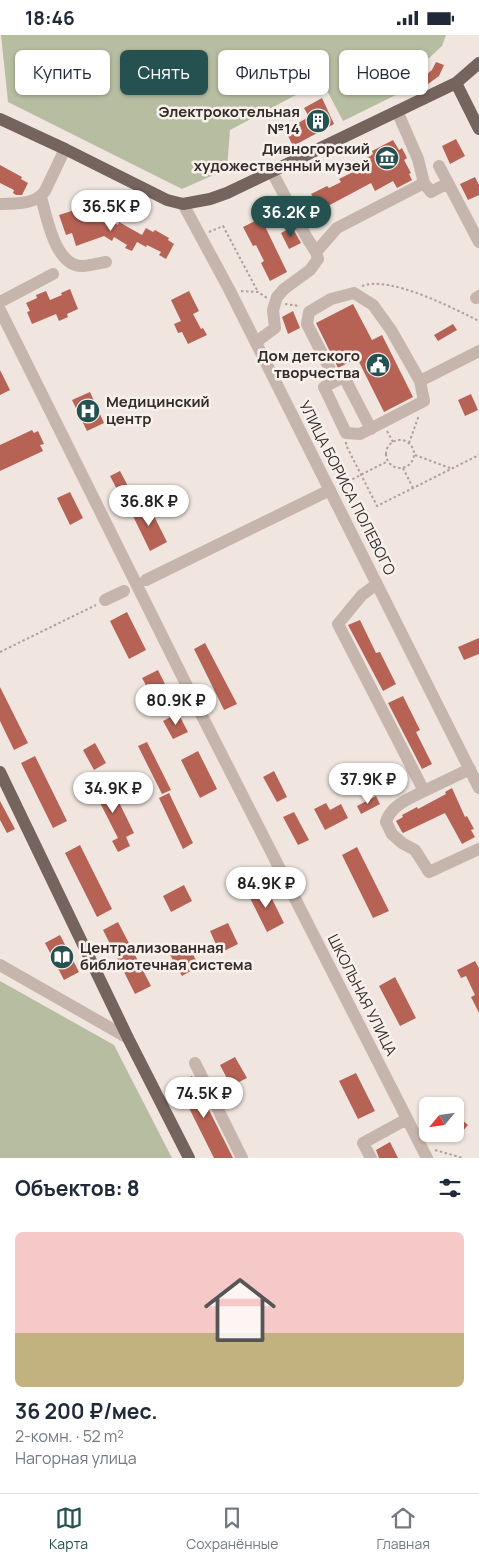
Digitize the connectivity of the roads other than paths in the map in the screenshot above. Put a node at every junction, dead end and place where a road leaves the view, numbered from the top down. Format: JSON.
{"nodes":[{"id":1,"x":479,"y":63,"type":"edge"},
{"id":2,"x":456,"y":83,"type":"junction"},
{"id":3,"x":397,"y":111,"type":"junction"},
{"id":4,"x":0,"y":119,"type":"edge"},
{"id":5,"x":479,"y":129,"type":"edge"},
{"id":6,"x":65,"y":149,"type":"junction"},
{"id":7,"x":439,"y":166,"type":"dead end"},
{"id":8,"x":272,"y":172,"type":"junction"},
{"id":9,"x":424,"y":183,"type":"junction"},
{"id":10,"x":448,"y":183,"type":"junction"},
{"id":11,"x":41,"y":197,"type":"junction"},
{"id":12,"x":0,"y":204,"type":"edge"},
{"id":13,"x":183,"y":204,"type":"junction"},
{"id":14,"x":479,"y":242,"type":"edge"},
{"id":15,"x":316,"y":252,"type":"junction"},
{"id":16,"x":106,"y":262,"type":"dead end"},
{"id":17,"x":53,"y":274,"type":"dead end"},
{"id":18,"x":0,"y":302,"type":"edge"},
{"id":19,"x":0,"y":310,"type":"edge"},
{"id":20,"x":256,"y":342,"type":"junction"},
{"id":21,"x":479,"y":351,"type":"edge"},
{"id":22,"x":336,"y":381,"type":"junction"},
{"id":23,"x":420,"y":381,"type":"junction"},
{"id":24,"x":371,"y":429,"type":"junction"},
{"id":25,"x":330,"y":490,"type":"junction"},
{"id":26,"x":146,"y":580,"type":"dead end"},
{"id":27,"x":377,"y":584,"type":"junction"},
{"id":28,"x":124,"y":591,"type":"dead end"},
{"id":29,"x":105,"y":600,"type":"road end"},
{"id":30,"x":470,"y":769,"type":"junction"},
{"id":31,"x":0,"y":772,"type":"edge"},
{"id":32,"x":478,"y":784,"type":"edge"},
{"id":33,"x":424,"y":791,"type":"junction"},
{"id":34,"x":479,"y":849,"type":"edge"},
{"id":35,"x":0,"y":965,"type":"edge"},
{"id":36,"x":128,"y":1038,"type":"junction"},
{"id":37,"x":195,"y":1063,"type":"dead end"},
{"id":38,"x":406,"y":1119,"type":"junction"},
{"id":39,"x":424,"y":1152,"type":"edge"},
{"id":40,"x":189,"y":1158,"type":"edge"},
{"id":41,"x":242,"y":1158,"type":"edge"},
{"id":42,"x":371,"y":1158,"type":"edge"}],
"edges":[{"from":1,"to":2,"type":"main road"},
{"from":2,"to":3,"type":"main road"},
{"from":2,"to":5,"type":"main road"},
{"from":3,"to":8,"type":"main road"},
{"from":3,"to":9,"type":"street"},
{"from":4,"to":6,"type":"main road"},
{"from":6,"to":11,"type":"street"},
{"from":6,"to":13,"type":"main road"},
{"from":7,"to":10,"type":"street"},
{"from":8,"to":13,"type":"main road"},
{"from":8,"to":15,"type":"street"},
{"from":9,"to":10,"type":"street"},
{"from":9,"to":15,"type":"street"},
{"from":10,"to":14,"type":"street"},
{"from":11,"to":12,"type":"street"},
{"from":11,"to":16,"type":"street"},
{"from":13,"to":20,"type":"street","name":"УЛИЦА БОРИСА ПОЛЕВОГО"},
{"from":15,"to":20,"type":"street"},
{"from":17,"to":18,"type":"street"},
{"from":19,"to":38,"type":"street","name":"ШКОЛЬНАЯ УЛИЦА"},
{"from":20,"to":25,"type":"street","name":"УЛИЦА БОРИСА ПОЛЕВОГО"},
{"from":21,"to":23,"type":"street"},
{"from":22,"to":23,"type":"street"},
{"from":22,"to":24,"type":"street"},
{"from":22,"to":24,"type":"street"},
{"from":23,"to":24,"type":"street"},
{"from":25,"to":26,"type":"street"},
{"from":25,"to":27,"type":"street","name":"УЛИЦА БОРИСА ПОЛЕВОГО"},
{"from":27,"to":30,"type":"street","name":"УЛИЦА БОРИСА ПОЛЕВОГО"},
{"from":27,"to":33,"type":"street"},
{"from":28,"to":29,"type":"street"},
{"from":30,"to":32,"type":"street","name":"УЛИЦА БОРИСА ПОЛЕВОГО"},
{"from":30,"to":33,"type":"street"},
{"from":31,"to":36,"type":"main road"},
{"from":33,"to":34,"type":"street"},
{"from":35,"to":36,"type":"street"},
{"from":36,"to":40,"type":"main road"},
{"from":37,"to":41,"type":"street"},
{"from":38,"to":39,"type":"street","name":"ШКОЛЬНАЯ УЛИЦА"},
{"from":38,"to":42,"type":"street"}]}
